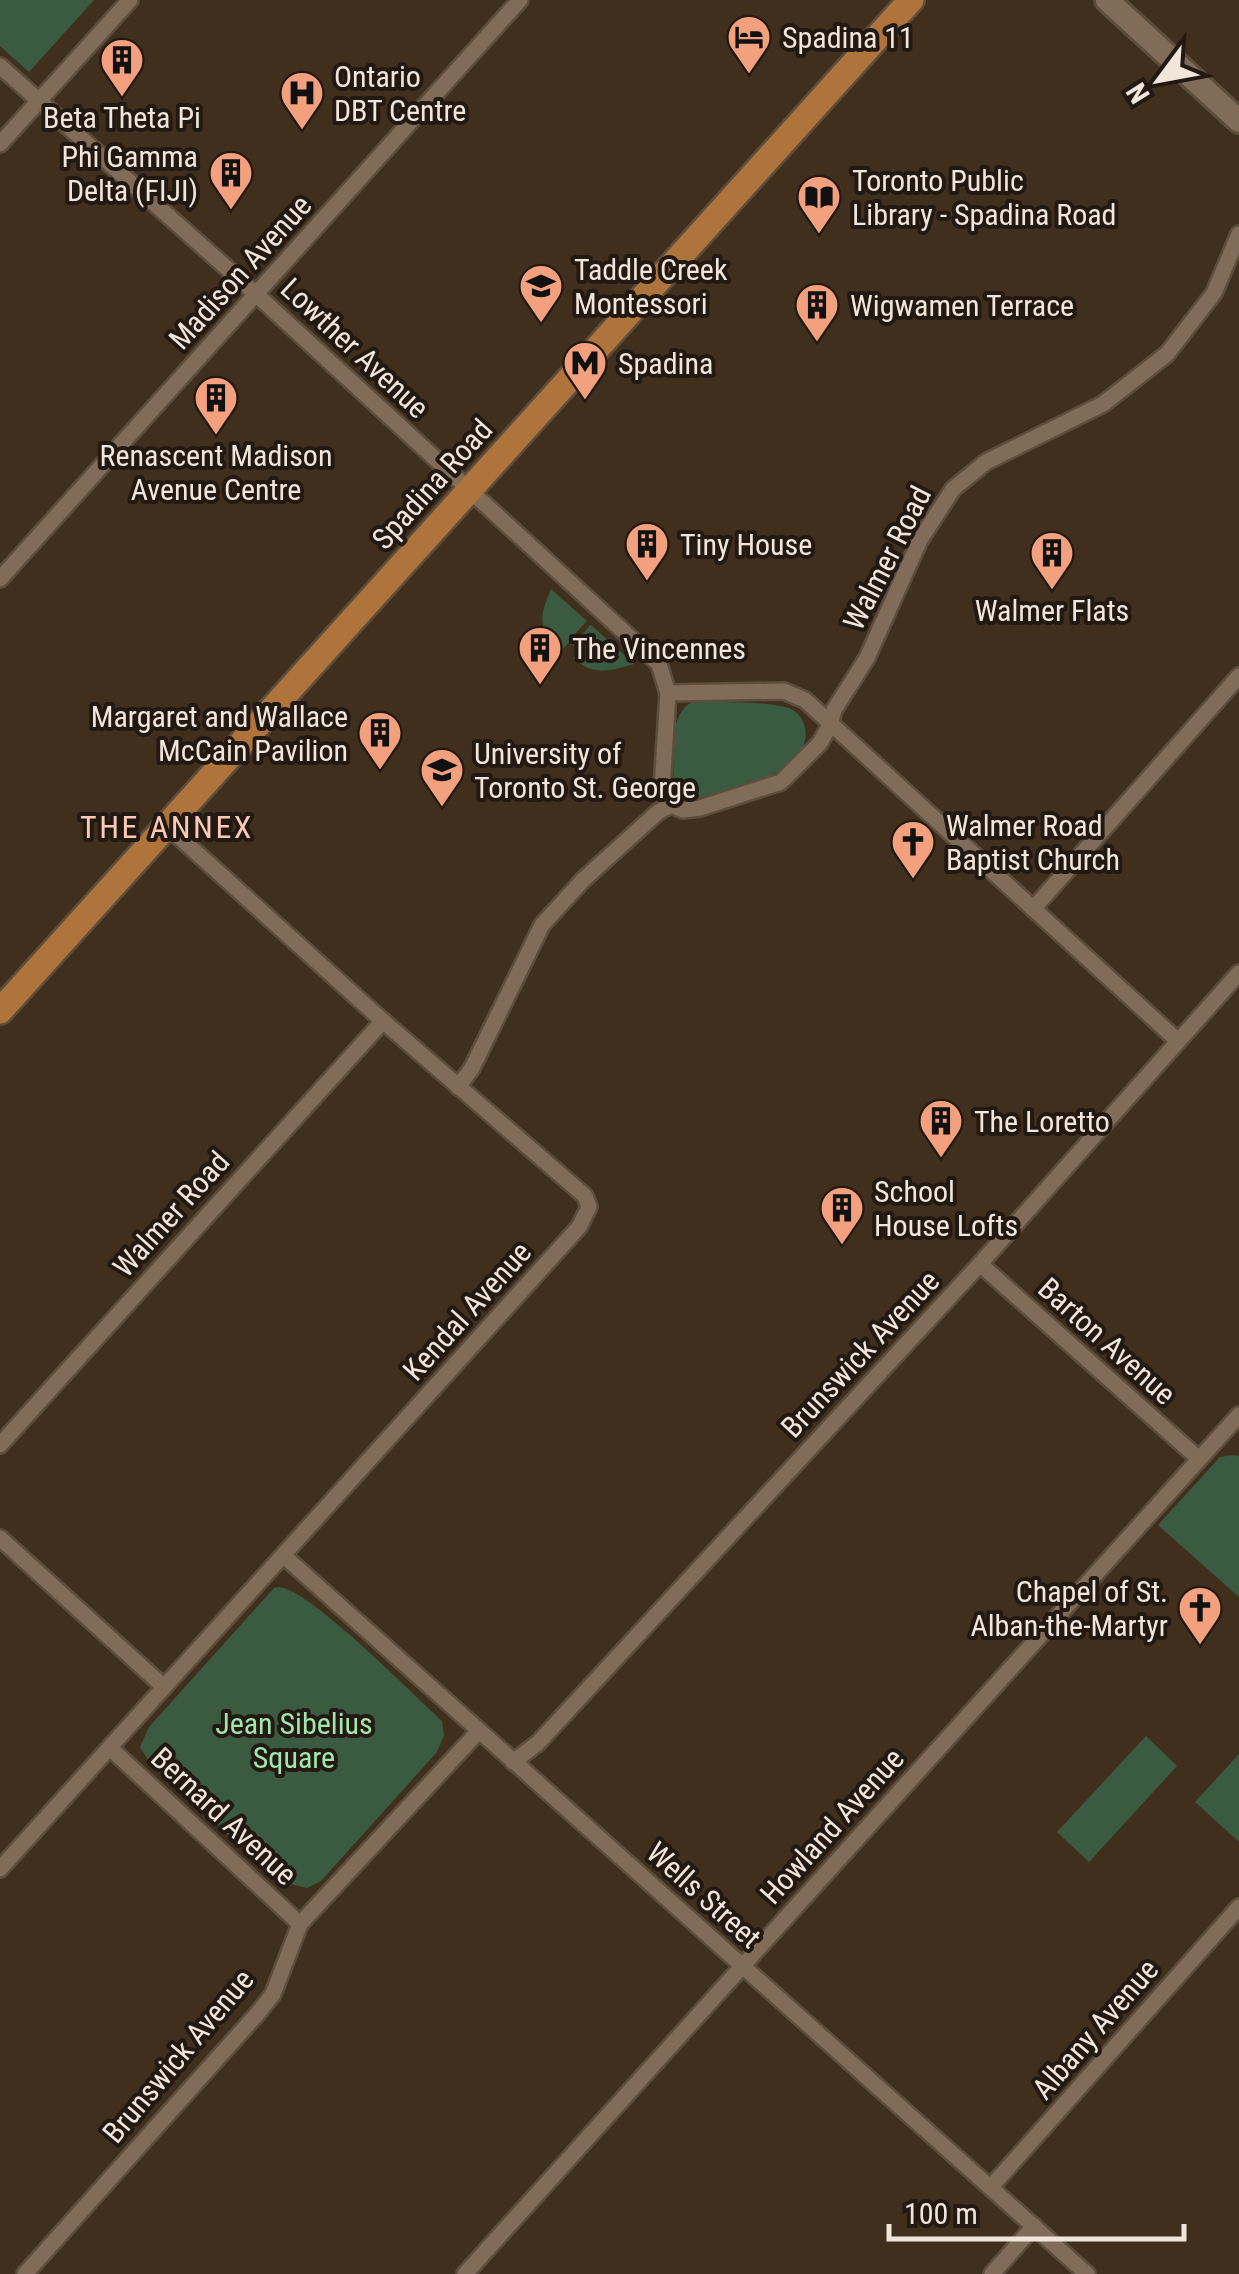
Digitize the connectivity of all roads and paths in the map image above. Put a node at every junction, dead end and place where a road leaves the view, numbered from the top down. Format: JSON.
{"nodes":[{"id":1,"x":130,"y":0,"type":"edge"},
{"id":2,"x":520,"y":0,"type":"edge"},
{"id":3,"x":911,"y":0,"type":"edge"},
{"id":4,"x":1107,"y":0,"type":"edge"},
{"id":5,"x":0,"y":66,"type":"edge"},
{"id":6,"x":40,"y":100,"type":"junction"},
{"id":7,"x":1239,"y":121,"type":"edge"},
{"id":8,"x":0,"y":144,"type":"edge"},
{"id":9,"x":1239,"y":234,"type":"edge"},
{"id":10,"x":256,"y":295,"type":"junction"},
{"id":11,"x":469,"y":492,"type":"junction"},
{"id":12,"x":0,"y":578,"type":"edge"},
{"id":13,"x":1239,"y":676,"type":"edge"},
{"id":14,"x":668,"y":693,"type":"junction"},
{"id":15,"x":830,"y":726,"type":"junction"},
{"id":16,"x":670,"y":805,"type":"junction"},
{"id":17,"x":168,"y":827,"type":"junction"},
{"id":18,"x":1033,"y":909,"type":"junction"},
{"id":19,"x":1239,"y":973,"type":"edge"},
{"id":20,"x":0,"y":1011,"type":"edge"},
{"id":21,"x":382,"y":1021,"type":"junction"},
{"id":22,"x":1178,"y":1041,"type":"junction"},
{"id":23,"x":458,"y":1087,"type":"junction"},
{"id":24,"x":980,"y":1264,"type":"junction"},
{"id":25,"x":1236,"y":1425,"type":"edge"},
{"id":26,"x":0,"y":1445,"type":"edge"},
{"id":27,"x":1198,"y":1458,"type":"junction"},
{"id":28,"x":0,"y":1538,"type":"edge"},
{"id":29,"x":284,"y":1556,"type":"junction"},
{"id":30,"x":164,"y":1687,"type":"junction"},
{"id":31,"x":478,"y":1732,"type":"junction"},
{"id":32,"x":110,"y":1748,"type":"junction"},
{"id":33,"x":513,"y":1762,"type":"junction"},
{"id":34,"x":0,"y":1870,"type":"edge"},
{"id":35,"x":1239,"y":1907,"type":"edge"},
{"id":36,"x":300,"y":1924,"type":"junction"},
{"id":37,"x":743,"y":1967,"type":"junction"},
{"id":38,"x":991,"y":2187,"type":"junction"},
{"id":39,"x":1034,"y":2226,"type":"junction"},
{"id":40,"x":25,"y":2274,"type":"edge"},
{"id":41,"x":465,"y":2274,"type":"edge"},
{"id":42,"x":992,"y":2274,"type":"edge"},
{"id":43,"x":1087,"y":2274,"type":"edge"}],
"edges":[{"from":1,"to":6,"type":"street"},
{"from":2,"to":10,"type":"street","name":"Madison Avenue"},
{"from":3,"to":11,"type":"main road","name":"Spadina Road"},
{"from":4,"to":7,"type":"main road"},
{"from":5,"to":6,"type":"street","name":"Lowther Avenue"},
{"from":6,"to":8,"type":"street"},
{"from":6,"to":10,"type":"street","name":"Lowther Avenue"},
{"from":9,"to":15,"type":"street","name":"Walmer Road"},
{"from":10,"to":11,"type":"street","name":"Lowther Avenue"},
{"from":10,"to":12,"type":"street","name":"Madison Avenue"},
{"from":11,"to":14,"type":"street","name":"Lowther Avenue"},
{"from":11,"to":17,"type":"main road","name":"Spadina Road"},
{"from":13,"to":18,"type":"street"},
{"from":14,"to":15,"type":"street"},
{"from":14,"to":16,"type":"street"},
{"from":15,"to":16,"type":"street","name":"Walmer Road"},
{"from":15,"to":18,"type":"street"},
{"from":16,"to":23,"type":"street"},
{"from":17,"to":20,"type":"main road","name":"Spadina Road"},
{"from":17,"to":21,"type":"street","name":"Kendal Avenue"},
{"from":18,"to":22,"type":"street"},
{"from":19,"to":22,"type":"street","name":"Brunswick Avenue"},
{"from":21,"to":23,"type":"street","name":"Kendal Avenue"},
{"from":21,"to":26,"type":"street","name":"Walmer Road"},
{"from":22,"to":24,"type":"street","name":"Brunswick Avenue"},
{"from":23,"to":29,"type":"street","name":"Kendal Avenue"},
{"from":24,"to":27,"type":"street","name":"Barton Avenue"},
{"from":24,"to":33,"type":"street","name":"Brunswick Avenue"},
{"from":25,"to":27,"type":"street","name":"Howland Avenue"},
{"from":27,"to":37,"type":"street","name":"Howland Avenue"},
{"from":28,"to":30,"type":"street"},
{"from":29,"to":30,"type":"street","name":"Kendal Avenue"},
{"from":29,"to":31,"type":"street","name":"Wells Street"},
{"from":30,"to":32,"type":"street","name":"Kendal Avenue"},
{"from":31,"to":33,"type":"street","name":"Wells Street"},
{"from":31,"to":36,"type":"street","name":"Brunswick Avenue"},
{"from":32,"to":34,"type":"street","name":"Kendal Avenue"},
{"from":32,"to":36,"type":"street","name":"Bernard Avenue"},
{"from":33,"to":37,"type":"street","name":"Wells Street"},
{"from":35,"to":38,"type":"street","name":"Albany Avenue"},
{"from":36,"to":40,"type":"street","name":"Brunswick Avenue"},
{"from":37,"to":38,"type":"street","name":"Wells Street"},
{"from":37,"to":41,"type":"street","name":"Howland Avenue"},
{"from":38,"to":39,"type":"street","name":"Wells Street"},
{"from":39,"to":42,"type":"street"},
{"from":39,"to":43,"type":"street","name":"Wells Street"}]}
